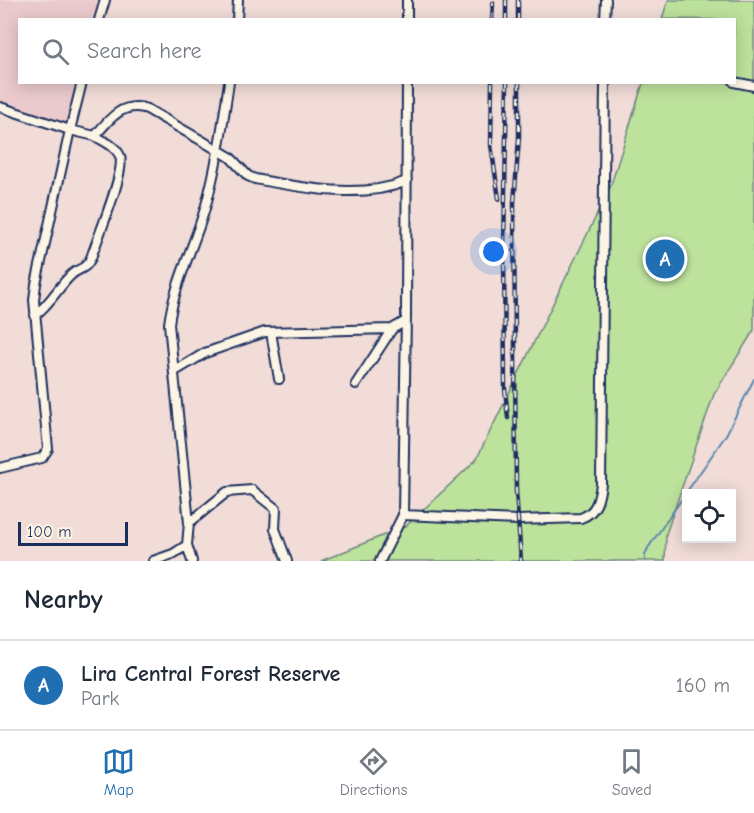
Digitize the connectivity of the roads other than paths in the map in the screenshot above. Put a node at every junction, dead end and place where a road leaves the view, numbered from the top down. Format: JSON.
{"nodes":[{"id":1,"x":105,"y":0,"type":"edge"},
{"id":2,"x":238,"y":0,"type":"edge"},
{"id":3,"x":407,"y":0,"type":"edge"},
{"id":4,"x":606,"y":0,"type":"edge"},
{"id":5,"x":100,"y":18,"type":"edge"},
{"id":6,"x":237,"y":18,"type":"edge"},
{"id":7,"x":407,"y":18,"type":"edge"},
{"id":8,"x":605,"y":18,"type":"edge"},
{"id":9,"x":736,"y":82,"type":"edge"},
{"id":10,"x":82,"y":84,"type":"edge"},
{"id":11,"x":229,"y":84,"type":"edge"},
{"id":12,"x":407,"y":84,"type":"edge"},
{"id":13,"x":605,"y":84,"type":"edge"},
{"id":14,"x":754,"y":86,"type":"edge"},
{"id":15,"x":0,"y":107,"type":"edge"},
{"id":16,"x":70,"y":130,"type":"junction"},
{"id":17,"x":95,"y":135,"type":"junction"},
{"id":18,"x":218,"y":152,"type":"junction"},
{"id":19,"x":407,"y":181,"type":"junction"},
{"id":20,"x":35,"y":315,"type":"junction"},
{"id":21,"x":406,"y":321,"type":"junction"},
{"id":22,"x":392,"y":329,"type":"junction"},
{"id":23,"x":271,"y":332,"type":"junction"},
{"id":24,"x":175,"y":371,"type":"junction"},
{"id":25,"x":279,"y":379,"type":"dead end"},
{"id":26,"x":356,"y":384,"type":"dead end"},
{"id":27,"x":0,"y":468,"type":"edge"},
{"id":28,"x":403,"y":515,"type":"junction"},
{"id":29,"x":189,"y":523,"type":"junction"},
{"id":30,"x":187,"y":545,"type":"junction"},
{"id":31,"x":153,"y":561,"type":"edge"},
{"id":32,"x":192,"y":561,"type":"edge"},
{"id":33,"x":287,"y":561,"type":"edge"},
{"id":34,"x":380,"y":561,"type":"edge"}],
"edges":[{"from":1,"to":5,"type":"street"},
{"from":2,"to":6,"type":"street"},
{"from":3,"to":7,"type":"street"},
{"from":4,"to":8,"type":"street"},
{"from":9,"to":14,"type":"street"},
{"from":10,"to":16,"type":"street"},
{"from":11,"to":18,"type":"street"},
{"from":12,"to":19,"type":"street"},
{"from":13,"to":28,"type":"street"},
{"from":15,"to":16,"type":"street"},
{"from":16,"to":17,"type":"street"},
{"from":16,"to":20,"type":"street"},
{"from":17,"to":18,"type":"street"},
{"from":17,"to":20,"type":"street"},
{"from":18,"to":19,"type":"street"},
{"from":18,"to":24,"type":"street"},
{"from":19,"to":21,"type":"street"},
{"from":20,"to":27,"type":"street"},
{"from":21,"to":22,"type":"street"},
{"from":21,"to":28,"type":"street"},
{"from":22,"to":23,"type":"street"},
{"from":22,"to":26,"type":"street"},
{"from":23,"to":24,"type":"street"},
{"from":23,"to":25,"type":"street"},
{"from":24,"to":29,"type":"street"},
{"from":28,"to":34,"type":"street"},
{"from":29,"to":30,"type":"street"},
{"from":29,"to":33,"type":"street"},
{"from":30,"to":31,"type":"street"},
{"from":30,"to":32,"type":"street"}]}
